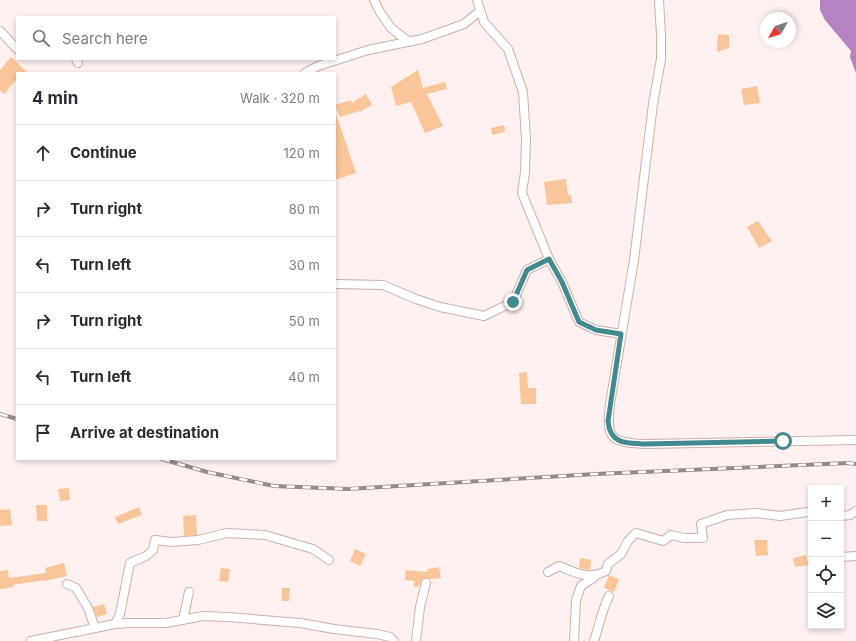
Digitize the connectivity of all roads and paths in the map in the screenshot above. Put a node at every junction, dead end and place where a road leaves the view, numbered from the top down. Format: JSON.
{"nodes":[{"id":1,"x":374,"y":0,"type":"edge"},
{"id":2,"x":477,"y":0,"type":"edge"},
{"id":3,"x":659,"y":0,"type":"edge"},
{"id":4,"x":480,"y":10,"type":"junction"},
{"id":5,"x":0,"y":31,"type":"edge"},
{"id":6,"x":409,"y":42,"type":"junction"},
{"id":7,"x":16,"y":48,"type":"edge"},
{"id":8,"x":307,"y":72,"type":"edge"},
{"id":9,"x":549,"y":259,"type":"junction"},
{"id":10,"x":336,"y":284,"type":"edge"},
{"id":11,"x":621,"y":334,"type":"junction"},
{"id":12,"x":856,"y":440,"type":"edge"},
{"id":13,"x":856,"y":511,"type":"edge"},
{"id":14,"x":808,"y":512,"type":"edge"},
{"id":15,"x":844,"y":516,"type":"edge"},
{"id":16,"x":856,"y":556,"type":"edge"},
{"id":17,"x":844,"y":557,"type":"edge"},
{"id":18,"x":329,"y":560,"type":"dead end"},
{"id":19,"x":548,"y":572,"type":"dead end"},
{"id":20,"x":596,"y":576,"type":"junction"},
{"id":21,"x":426,"y":583,"type":"dead end"},
{"id":22,"x":67,"y":584,"type":"dead end"},
{"id":23,"x":189,"y":592,"type":"dead end"},
{"id":24,"x":609,"y":596,"type":"dead end"},
{"id":25,"x":183,"y":620,"type":"junction"},
{"id":26,"x":115,"y":624,"type":"junction"},
{"id":27,"x":95,"y":628,"type":"junction"},
{"id":28,"x":32,"y":641,"type":"edge"},
{"id":29,"x":394,"y":641,"type":"edge"},
{"id":30,"x":416,"y":641,"type":"edge"},
{"id":31,"x":574,"y":641,"type":"edge"},
{"id":32,"x":594,"y":641,"type":"edge"}],
"edges":[{"from":1,"to":6,"type":"street"},
{"from":2,"to":4,"type":"street"},
{"from":3,"to":11,"type":"street"},
{"from":4,"to":6,"type":"street"},
{"from":4,"to":9,"type":"street"},
{"from":5,"to":7,"type":"street"},
{"from":6,"to":8,"type":"street"},
{"from":9,"to":10,"type":"street"},
{"from":9,"to":11,"type":"street"},
{"from":11,"to":12,"type":"street"},
{"from":13,"to":15,"type":"street"},
{"from":14,"to":20,"type":"street"},
{"from":16,"to":17,"type":"street"},
{"from":18,"to":26,"type":"street"},
{"from":19,"to":20,"type":"street"},
{"from":20,"to":31,"type":"street"},
{"from":21,"to":30,"type":"street"},
{"from":22,"to":27,"type":"street"},
{"from":23,"to":25,"type":"street"},
{"from":24,"to":32,"type":"street"},
{"from":25,"to":26,"type":"street"},
{"from":25,"to":29,"type":"street"},
{"from":26,"to":27,"type":"street"},
{"from":27,"to":28,"type":"street"}]}
